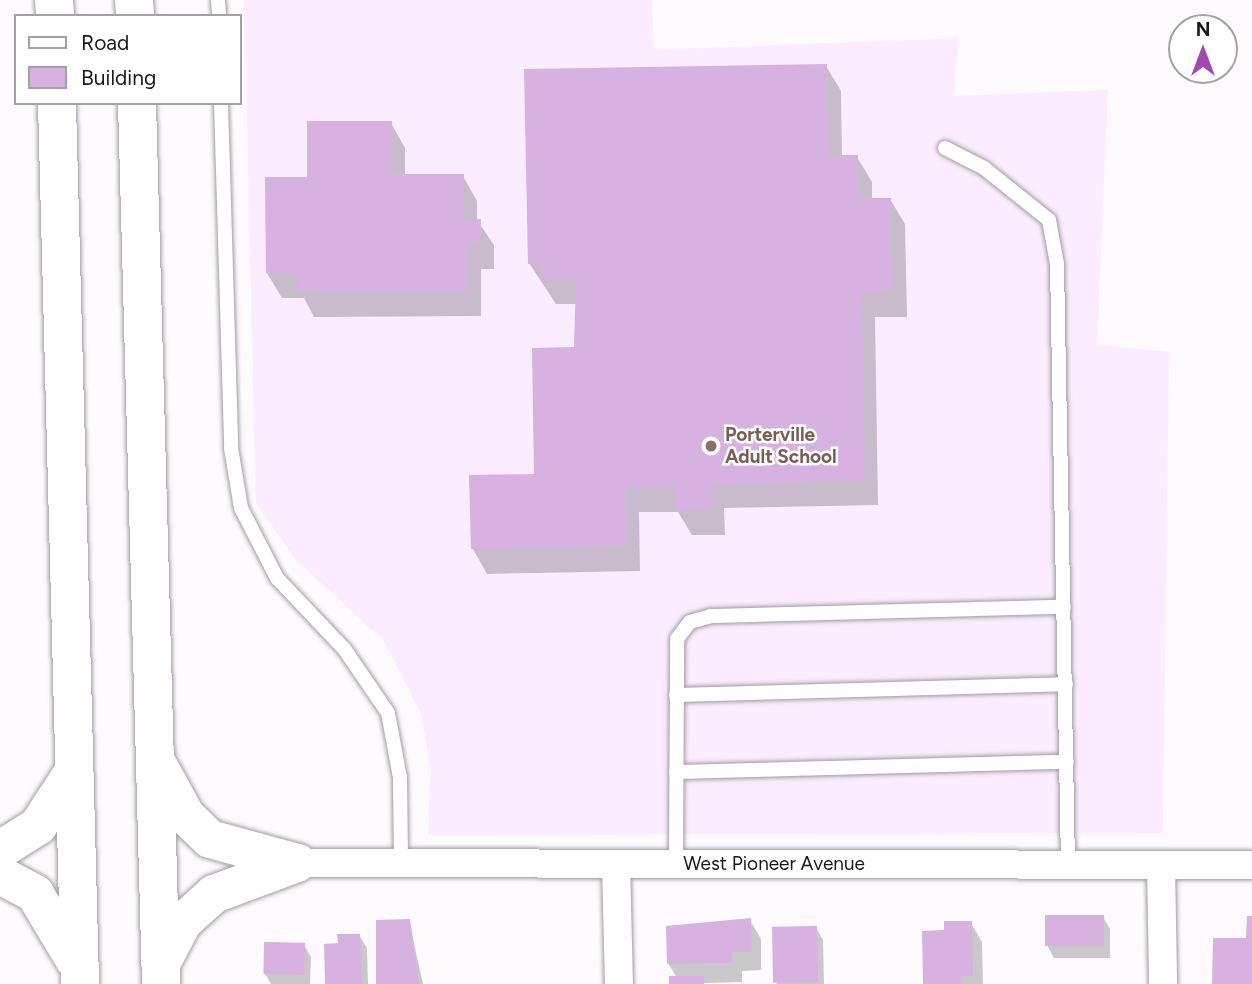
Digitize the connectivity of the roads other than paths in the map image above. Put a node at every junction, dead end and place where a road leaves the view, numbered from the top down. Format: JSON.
{"nodes":[{"id":1,"x":57,"y":105,"type":"edge"},
{"id":2,"x":137,"y":105,"type":"edge"},
{"id":3,"x":221,"y":105,"type":"edge"},
{"id":4,"x":944,"y":148,"type":"dead end"},
{"id":5,"x":1064,"y":607,"type":"junction"},
{"id":6,"x":1066,"y":684,"type":"junction"},
{"id":7,"x":676,"y":695,"type":"junction"},
{"id":8,"x":155,"y":761,"type":"junction"},
{"id":9,"x":1067,"y":762,"type":"junction"},
{"id":10,"x":74,"y":771,"type":"junction"},
{"id":11,"x":676,"y":772,"type":"junction"},
{"id":12,"x":0,"y":850,"type":"edge"},
{"id":13,"x":297,"y":863,"type":"junction"},
{"id":14,"x":401,"y":863,"type":"junction"},
{"id":15,"x":616,"y":864,"type":"junction"},
{"id":16,"x":676,"y":864,"type":"junction"},
{"id":17,"x":1068,"y":865,"type":"junction"},
{"id":18,"x":1161,"y":865,"type":"junction"},
{"id":19,"x":1252,"y":865,"type":"edge"},
{"id":20,"x":0,"y":875,"type":"edge"},
{"id":21,"x":161,"y":974,"type":"edge"},
{"id":22,"x":80,"y":979,"type":"edge"},
{"id":23,"x":619,"y":984,"type":"edge"},
{"id":24,"x":1163,"y":984,"type":"edge"}],
"edges":[{"from":1,"to":10,"type":"highway"},
{"from":2,"to":8,"type":"highway"},
{"from":3,"to":14,"type":"lane"},
{"from":4,"to":5,"type":"lane"},
{"from":5,"to":6,"type":"lane"},
{"from":5,"to":7,"type":"lane"},
{"from":6,"to":7,"type":"lane"},
{"from":6,"to":9,"type":"lane"},
{"from":7,"to":11,"type":"lane"},
{"from":8,"to":13,"type":"highway"},
{"from":8,"to":21,"type":"highway"},
{"from":9,"to":11,"type":"lane"},
{"from":9,"to":17,"type":"lane"},
{"from":10,"to":12,"type":"highway"},
{"from":10,"to":22,"type":"highway"},
{"from":11,"to":16,"type":"lane"},
{"from":13,"to":14,"type":"street","name":"West Pioneer Avenue"},
{"from":13,"to":21,"type":"highway"},
{"from":14,"to":15,"type":"street","name":"West Pioneer Avenue"},
{"from":15,"to":16,"type":"street","name":"West Pioneer Avenue"},
{"from":15,"to":23,"type":"street"},
{"from":16,"to":17,"type":"street","name":"West Pioneer Avenue"},
{"from":17,"to":18,"type":"street","name":"West Pioneer Avenue"},
{"from":18,"to":19,"type":"street","name":"West Pioneer Avenue"},
{"from":18,"to":24,"type":"street"},
{"from":20,"to":22,"type":"highway"}]}
